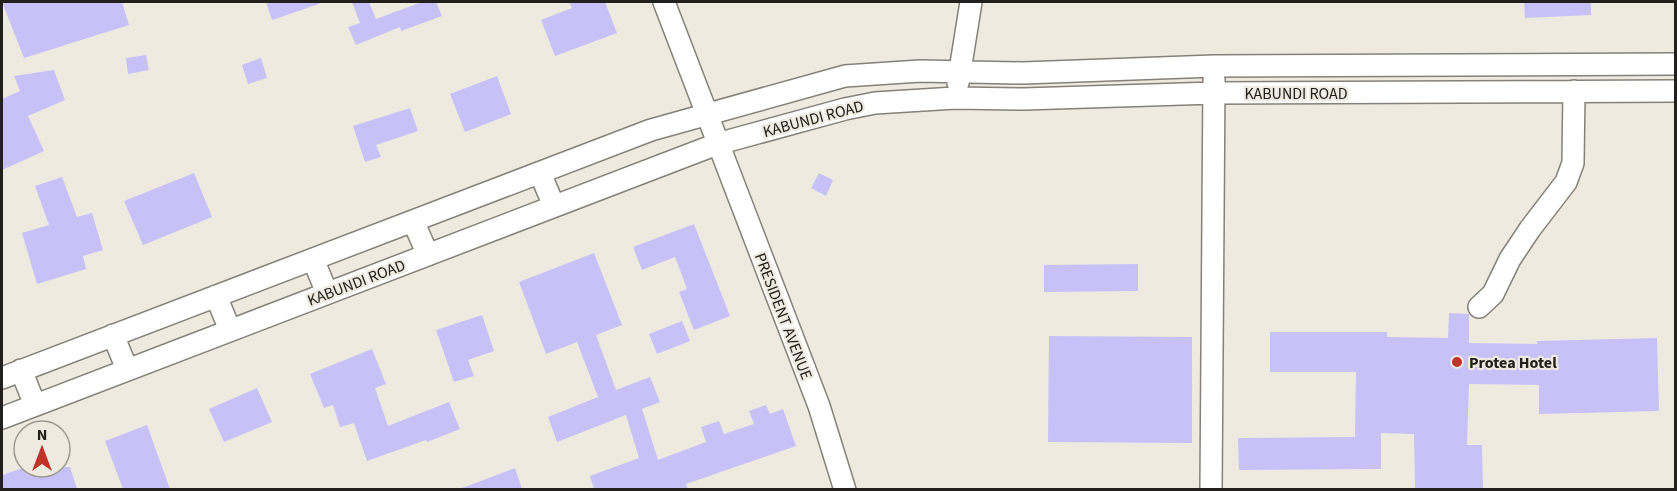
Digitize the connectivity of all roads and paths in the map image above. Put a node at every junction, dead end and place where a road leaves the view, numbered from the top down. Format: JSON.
{"nodes":[{"id":1,"x":664,"y":2,"type":"edge"},
{"id":2,"x":971,"y":2,"type":"edge"},
{"id":3,"x":1676,"y":64,"type":"edge"},
{"id":4,"x":1214,"y":66,"type":"junction"},
{"id":5,"x":960,"y":70,"type":"junction"},
{"id":6,"x":1574,"y":91,"type":"junction"},
{"id":7,"x":1676,"y":91,"type":"edge"},
{"id":8,"x":1214,"y":93,"type":"junction"},
{"id":9,"x":955,"y":98,"type":"junction"},
{"id":10,"x":706,"y":114,"type":"junction"},
{"id":11,"x":717,"y":144,"type":"junction"},
{"id":12,"x":540,"y":172,"type":"junction"},
{"id":13,"x":554,"y":207,"type":"junction"},
{"id":14,"x":413,"y":221,"type":"junction"},
{"id":15,"x":428,"y":255,"type":"junction"},
{"id":16,"x":313,"y":259,"type":"junction"},
{"id":17,"x":327,"y":293,"type":"junction"},
{"id":18,"x":216,"y":296,"type":"junction"},
{"id":19,"x":1479,"y":308,"type":"dead end"},
{"id":20,"x":231,"y":330,"type":"junction"},
{"id":21,"x":113,"y":335,"type":"junction"},
{"id":22,"x":127,"y":369,"type":"junction"},
{"id":23,"x":11,"y":374,"type":"edge"},
{"id":24,"x":35,"y":405,"type":"junction"},
{"id":25,"x":2,"y":417,"type":"edge"},
{"id":26,"x":845,"y":489,"type":"edge"},
{"id":27,"x":1211,"y":489,"type":"edge"}],
"edges":[{"from":1,"to":10,"type":"street","name":"PRESIDENT AVENUE"},
{"from":2,"to":5,"type":"street"},
{"from":3,"to":4,"type":"street","name":"KABUNDI ROAD"},
{"from":4,"to":5,"type":"street","name":"KABUNDI ROAD"},
{"from":4,"to":8,"type":"street"},
{"from":5,"to":9,"type":"street"},
{"from":5,"to":10,"type":"street","name":"KABUNDI ROAD"},
{"from":6,"to":7,"type":"street","name":"KABUNDI ROAD"},
{"from":6,"to":8,"type":"street","name":"KABUNDI ROAD"},
{"from":6,"to":19,"type":"street"},
{"from":8,"to":9,"type":"street","name":"KABUNDI ROAD"},
{"from":8,"to":27,"type":"street"},
{"from":9,"to":11,"type":"street","name":"KABUNDI ROAD"},
{"from":10,"to":11,"type":"street","name":"PRESIDENT AVENUE"},
{"from":10,"to":12,"type":"street","name":"KABUNDI ROAD"},
{"from":11,"to":13,"type":"street","name":"KABUNDI ROAD"},
{"from":11,"to":26,"type":"street","name":"PRESIDENT AVENUE"},
{"from":12,"to":13,"type":"street"},
{"from":12,"to":14,"type":"street","name":"KABUNDI ROAD"},
{"from":13,"to":15,"type":"street","name":"KABUNDI ROAD"},
{"from":14,"to":15,"type":"street"},
{"from":14,"to":16,"type":"street","name":"KABUNDI ROAD"},
{"from":15,"to":17,"type":"street","name":"KABUNDI ROAD"},
{"from":16,"to":17,"type":"street"},
{"from":16,"to":18,"type":"street","name":"KABUNDI ROAD"},
{"from":17,"to":20,"type":"street","name":"KABUNDI ROAD"},
{"from":18,"to":20,"type":"street"},
{"from":18,"to":21,"type":"street","name":"KABUNDI ROAD"},
{"from":20,"to":22,"type":"street","name":"KABUNDI ROAD"},
{"from":21,"to":22,"type":"street"},
{"from":21,"to":23,"type":"street","name":"KABUNDI ROAD"},
{"from":22,"to":24,"type":"street","name":"KABUNDI ROAD"},
{"from":23,"to":24,"type":"street"},
{"from":24,"to":25,"type":"street","name":"KABUNDI ROAD"}]}
